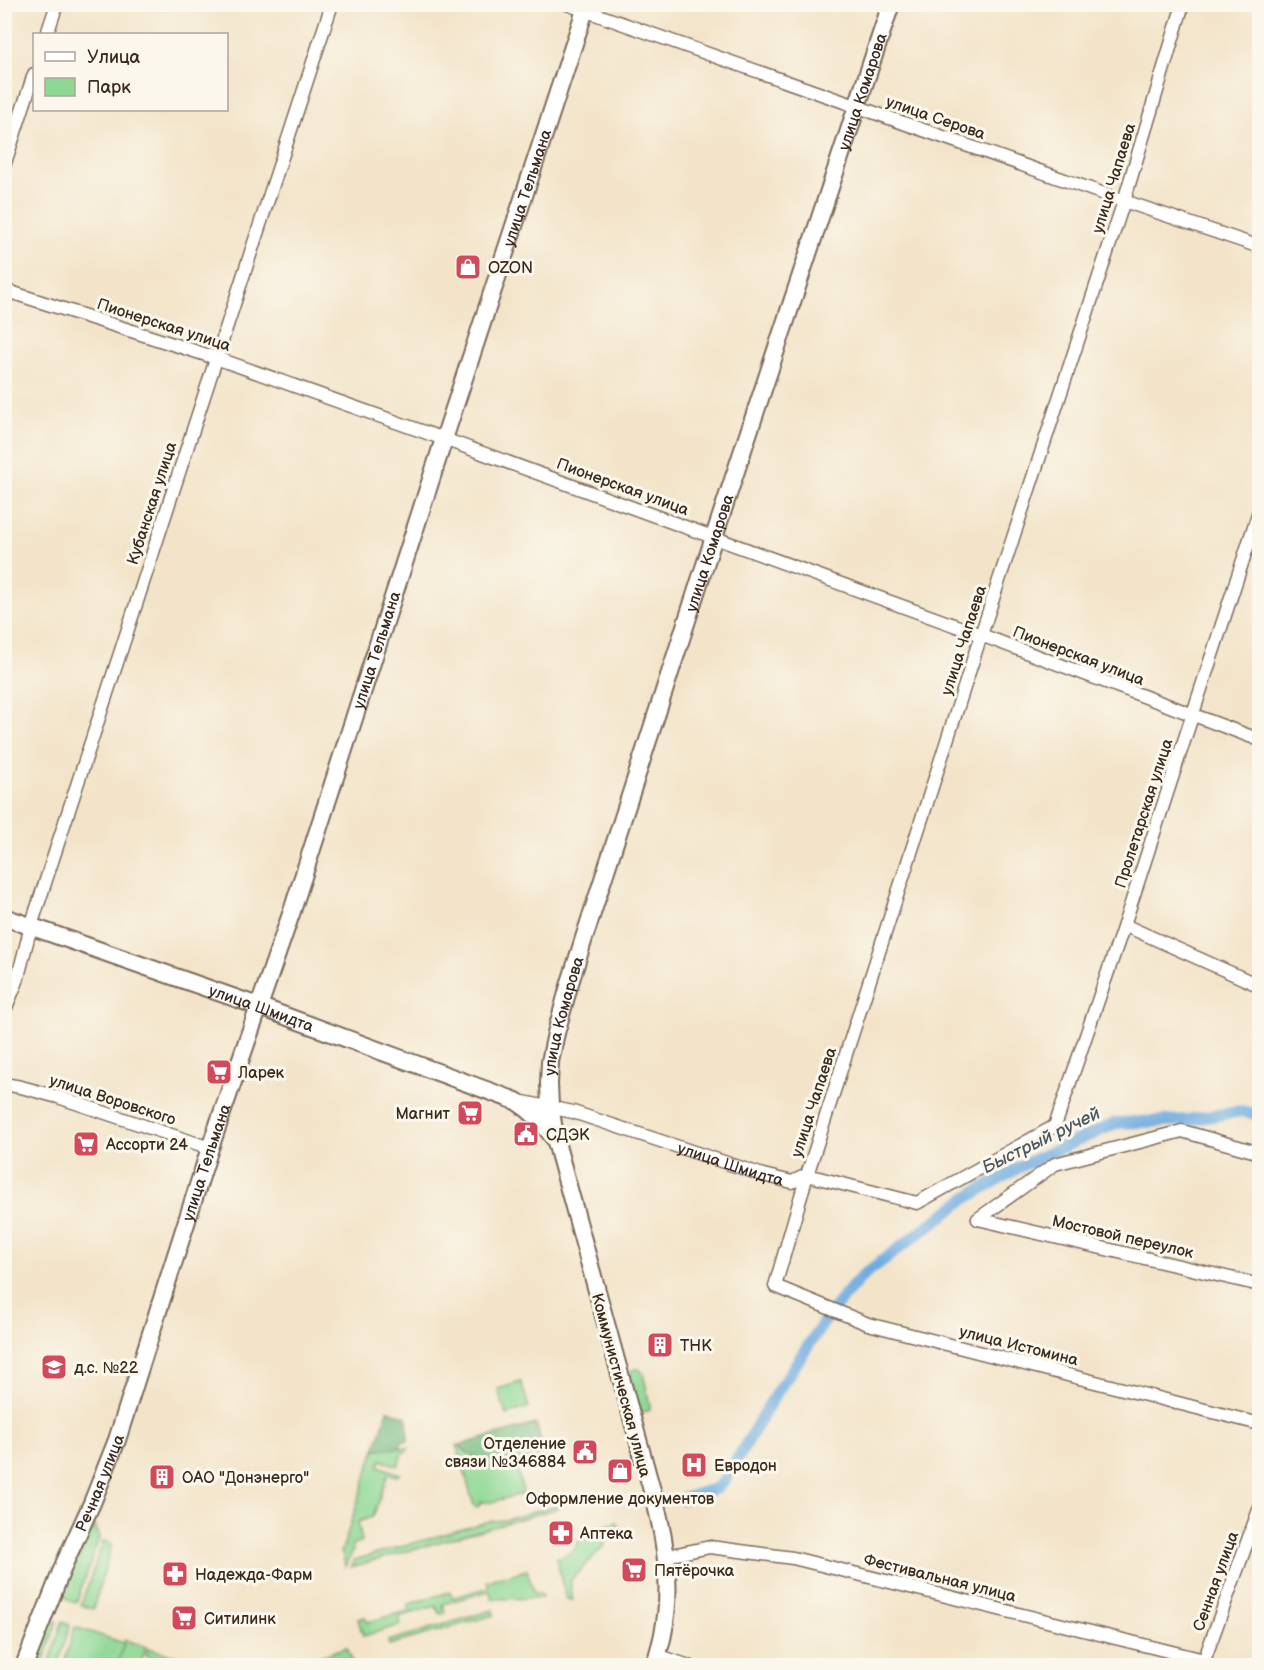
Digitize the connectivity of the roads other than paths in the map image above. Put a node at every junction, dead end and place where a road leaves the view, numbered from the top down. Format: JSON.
{"nodes":[{"id":1,"x":57,"y":4,"type":"edge"},
{"id":2,"x":332,"y":4,"type":"edge"},
{"id":3,"x":567,"y":4,"type":"edge"},
{"id":4,"x":891,"y":4,"type":"edge"},
{"id":5,"x":1183,"y":4,"type":"edge"},
{"id":6,"x":586,"y":8,"type":"edge"},
{"id":7,"x":47,"y":33,"type":"edge"},
{"id":8,"x":33,"y":77,"type":"edge"},
{"id":9,"x":856,"y":107,"type":"junction"},
{"id":10,"x":4,"y":166,"type":"edge"},
{"id":11,"x":1124,"y":201,"type":"junction"},
{"id":12,"x":1260,"y":247,"type":"edge"},
{"id":13,"x":4,"y":290,"type":"edge"},
{"id":14,"x":216,"y":358,"type":"junction"},
{"id":15,"x":444,"y":439,"type":"junction"},
{"id":16,"x":1260,"y":508,"type":"edge"},
{"id":17,"x":714,"y":537,"type":"junction"},
{"id":18,"x":981,"y":635,"type":"junction"},
{"id":19,"x":1192,"y":716,"type":"junction"},
{"id":20,"x":1260,"y":740,"type":"edge"},
{"id":21,"x":4,"y":917,"type":"edge"},
{"id":22,"x":1124,"y":925,"type":"junction"},
{"id":23,"x":31,"y":926,"type":"junction"},
{"id":24,"x":1260,"y":986,"type":"edge"},
{"id":25,"x":258,"y":1006,"type":"junction"},
{"id":26,"x":4,"y":1012,"type":"edge"},
{"id":27,"x":4,"y":1084,"type":"edge"},
{"id":28,"x":516,"y":1101,"type":"junction"},
{"id":29,"x":550,"y":1106,"type":"junction"},
{"id":30,"x":556,"y":1142,"type":"junction"},
{"id":31,"x":210,"y":1148,"type":"junction"},
{"id":32,"x":1260,"y":1153,"type":"edge"},
{"id":33,"x":807,"y":1175,"type":"junction"},
{"id":34,"x":1260,"y":1285,"type":"edge"},
{"id":35,"x":775,"y":1286,"type":"joint"},
{"id":36,"x":163,"y":1294,"type":"joint"},
{"id":37,"x":1260,"y":1424,"type":"edge"},
{"id":38,"x":1260,"y":1507,"type":"edge"},
{"id":39,"x":667,"y":1556,"type":"junction"},
{"id":40,"x":656,"y":1660,"type":"edge"},
{"id":41,"x":1203,"y":1663,"type":"edge"},
{"id":42,"x":24,"y":1665,"type":"edge"},
{"id":43,"x":689,"y":1665,"type":"edge"}],
"edges":[{"from":1,"to":7,"type":"street"},
{"from":2,"to":14,"type":"street","name":"Кубанская улица"},
{"from":3,"to":6,"type":"street","name":"улица Серова"},
{"from":4,"to":9,"type":"street","name":"улица Комарова"},
{"from":5,"to":11,"type":"street","name":"улица Чапаева"},
{"from":6,"to":9,"type":"street","name":"улица Серова"},
{"from":6,"to":15,"type":"street","name":"улица Тельмана"},
{"from":8,"to":10,"type":"street"},
{"from":9,"to":11,"type":"street","name":"улица Серова"},
{"from":9,"to":17,"type":"street","name":"улица Комарова"},
{"from":11,"to":12,"type":"street","name":"улица Серова"},
{"from":11,"to":18,"type":"street","name":"улица Чапаева"},
{"from":13,"to":14,"type":"street","name":"Пионерская улица"},
{"from":14,"to":15,"type":"street","name":"Пионерская улица"},
{"from":14,"to":23,"type":"street","name":"Кубанская улица"},
{"from":15,"to":17,"type":"street","name":"Пионерская улица"},
{"from":15,"to":25,"type":"street","name":"улица Тельмана"},
{"from":16,"to":19,"type":"street","name":"Пролетарская улица"},
{"from":17,"to":18,"type":"street","name":"Пионерская улица"},
{"from":17,"to":29,"type":"street","name":"улица Комарова"},
{"from":18,"to":19,"type":"street","name":"Пионерская улица"},
{"from":18,"to":33,"type":"street","name":"улица Чапаева"},
{"from":19,"to":20,"type":"street","name":"Пионерская улица"},
{"from":19,"to":22,"type":"street","name":"Пролетарская улица"},
{"from":21,"to":23,"type":"street","name":"улица Шмидта"},
{"from":22,"to":24,"type":"street"},
{"from":22,"to":33,"type":"street","name":"Пролетарская улица"},
{"from":23,"to":25,"type":"street","name":"улица Шмидта"},
{"from":23,"to":26,"type":"street","name":"Кубанская улица"},
{"from":25,"to":28,"type":"street","name":"улица Шмидта"},
{"from":25,"to":31,"type":"street","name":"улица Тельмана"},
{"from":27,"to":31,"type":"street","name":"улица Воровского"},
{"from":28,"to":29,"type":"street","name":"улица Шмидта"},
{"from":28,"to":30,"type":"street","name":"улица Шмидта"},
{"from":29,"to":30,"type":"street","name":"Коммунистическая улица"},
{"from":29,"to":33,"type":"street","name":"улица Шмидта"},
{"from":30,"to":39,"type":"street","name":"Коммунистическая улица"},
{"from":31,"to":36,"type":"street","name":"улица Тельмана"},
{"from":32,"to":34,"type":"street","name":"Мостовой переулок"},
{"from":33,"to":35,"type":"street","name":"улица Чапаева"},
{"from":35,"to":37,"type":"street","name":"улица Истомина"},
{"from":36,"to":42,"type":"street","name":"Речная улица"},
{"from":38,"to":41,"type":"street","name":"Сенная улица"},
{"from":39,"to":40,"type":"street","name":"Коммунистическая улица"},
{"from":39,"to":41,"type":"street","name":"Фестивальная улица"},
{"from":40,"to":43,"type":"street"}]}
